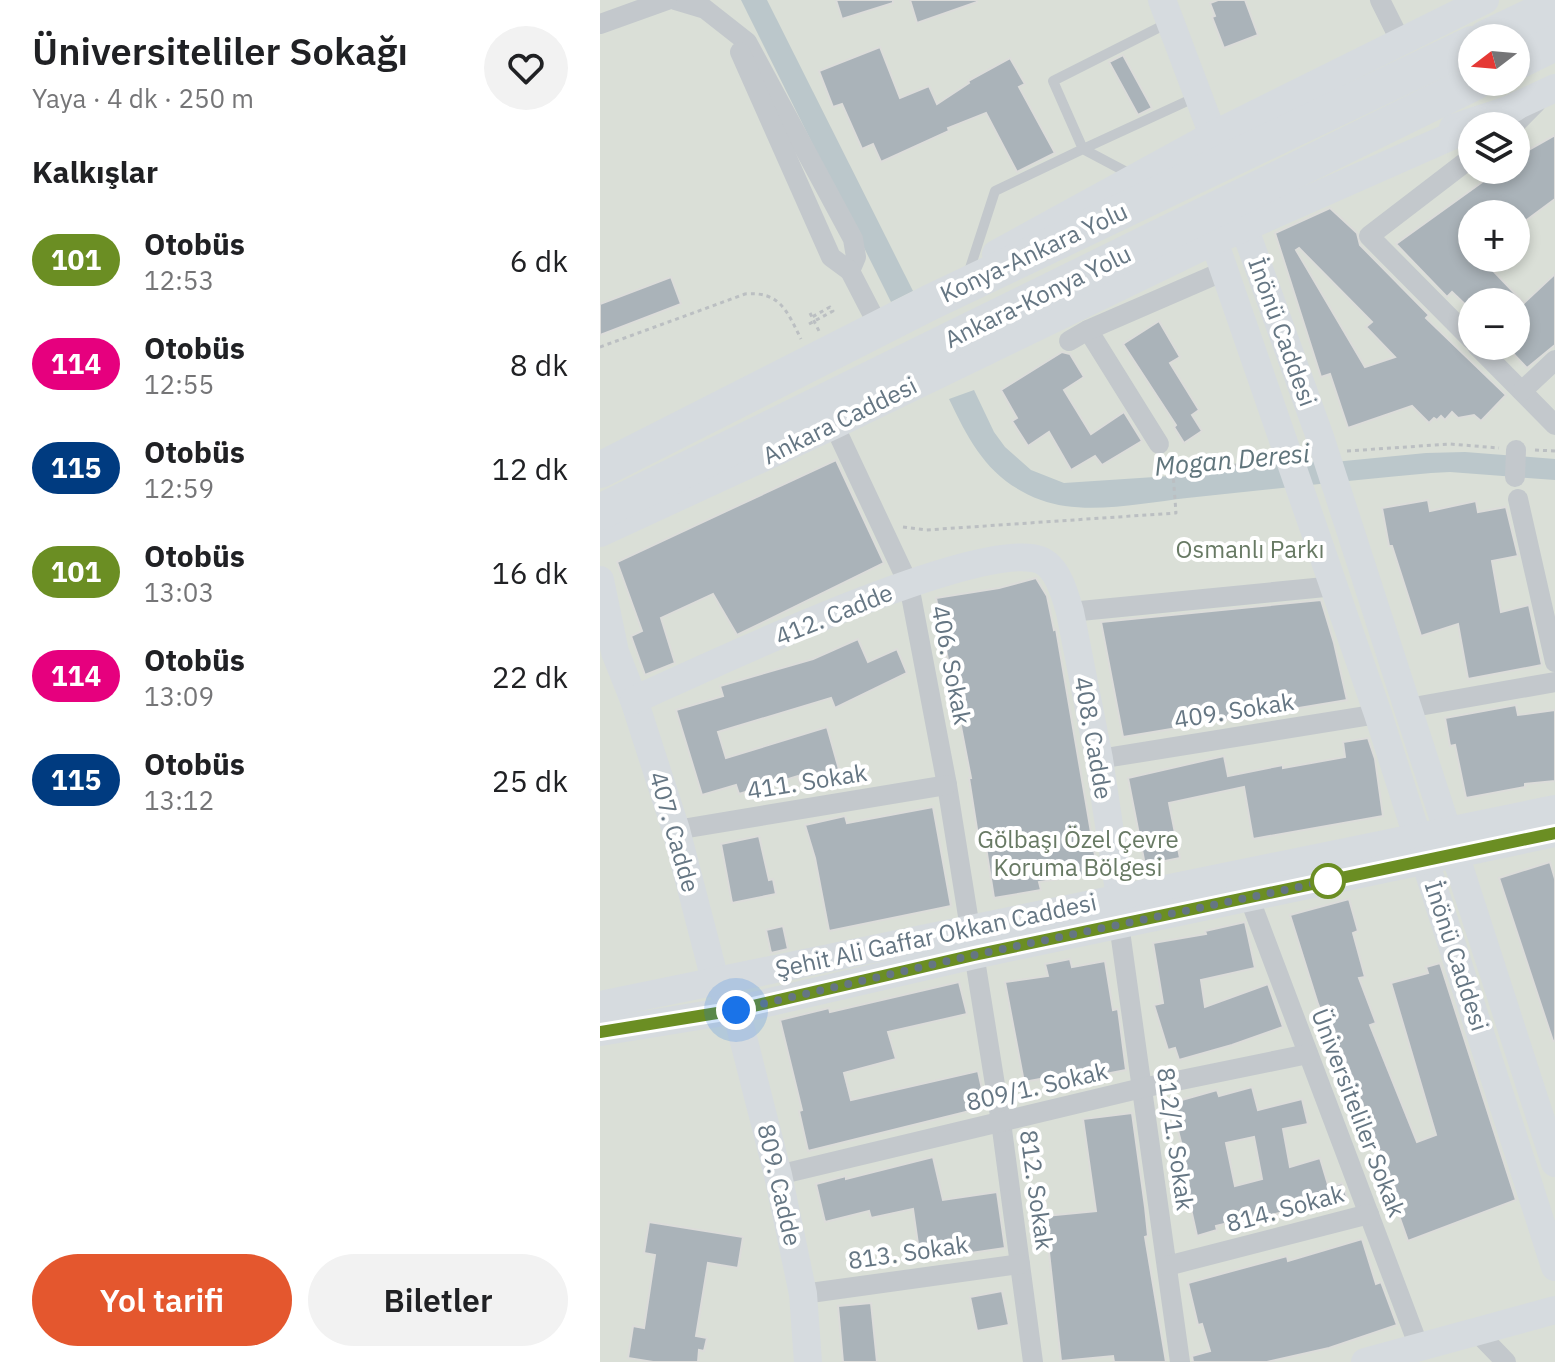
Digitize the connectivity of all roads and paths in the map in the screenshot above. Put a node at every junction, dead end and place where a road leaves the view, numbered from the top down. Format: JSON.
{"nodes":[{"id":1,"x":667,"y":0,"type":"edge"},
{"id":2,"x":675,"y":0,"type":"edge"},
{"id":3,"x":1380,"y":0,"type":"edge"},
{"id":4,"x":1485,"y":0,"type":"edge"},
{"id":5,"x":1555,"y":5,"type":"edge"},
{"id":6,"x":1166,"y":11,"type":"edge"},
{"id":7,"x":600,"y":24,"type":"edge"},
{"id":8,"x":1515,"y":24,"type":"edge"},
{"id":9,"x":1401,"y":42,"type":"junction"},
{"id":10,"x":1555,"y":43,"type":"edge"},
{"id":11,"x":1458,"y":51,"type":"edge"},
{"id":12,"x":1530,"y":55,"type":"edge"},
{"id":13,"x":1458,"y":91,"type":"edge"},
{"id":14,"x":1553,"y":93,"type":"edge"},
{"id":15,"x":1198,"y":96,"type":"junction"},
{"id":16,"x":1521,"y":112,"type":"edge"},
{"id":17,"x":1458,"y":132,"type":"edge"},
{"id":18,"x":1213,"y":135,"type":"junction"},
{"id":19,"x":1458,"y":136,"type":"edge"},
{"id":20,"x":1083,"y":149,"type":"junction"},
{"id":21,"x":1458,"y":168,"type":"edge"},
{"id":22,"x":1136,"y":177,"type":"junction"},
{"id":23,"x":1238,"y":214,"type":"junction"},
{"id":24,"x":1214,"y":241,"type":"junction"},
{"id":25,"x":970,"y":268,"type":"junction"},
{"id":26,"x":1224,"y":271,"type":"junction"},
{"id":27,"x":931,"y":302,"type":"junction"},
{"id":28,"x":812,"y":317,"type":"dead end"},
{"id":29,"x":809,"y":324,"type":"dead end"},
{"id":30,"x":1458,"y":326,"type":"edge"},
{"id":31,"x":879,"y":327,"type":"junction"},
{"id":32,"x":1088,"y":330,"type":"junction"},
{"id":33,"x":1069,"y":341,"type":"dead end"},
{"id":34,"x":1491,"y":360,"type":"edge"},
{"id":35,"x":1555,"y":360,"type":"edge"},
{"id":36,"x":1522,"y":391,"type":"junction"},
{"id":37,"x":834,"y":425,"type":"junction"},
{"id":38,"x":1555,"y":425,"type":"edge"},
{"id":39,"x":1159,"y":444,"type":"dead end"},
{"id":40,"x":1328,"y":445,"type":"junction"},
{"id":41,"x":1518,"y":449,"type":"junction"},
{"id":42,"x":1277,"y":451,"type":"junction"},
{"id":43,"x":1555,"y":451,"type":"edge"},
{"id":44,"x":600,"y":470,"type":"edge"},
{"id":45,"x":1515,"y":477,"type":"dead end"},
{"id":46,"x":1518,"y":499,"type":"dead end"},
{"id":47,"x":1344,"y":509,"type":"junction"},
{"id":48,"x":600,"y":512,"type":"edge"},
{"id":49,"x":1133,"y":516,"type":"dead end"},
{"id":50,"x":1310,"y":516,"type":"junction"},
{"id":51,"x":600,"y":533,"type":"edge"},
{"id":52,"x":1041,"y":561,"type":"joint"},
{"id":53,"x":600,"y":580,"type":"edge"},
{"id":54,"x":909,"y":585,"type":"junction"},
{"id":55,"x":1335,"y":586,"type":"junction"},
{"id":56,"x":1070,"y":612,"type":"junction"},
{"id":57,"x":608,"y":643,"type":"edge"},
{"id":58,"x":1555,"y":662,"type":"edge"},
{"id":59,"x":1555,"y":682,"type":"edge"},
{"id":60,"x":634,"y":700,"type":"junction"},
{"id":61,"x":1408,"y":708,"type":"junction"},
{"id":62,"x":1378,"y":714,"type":"junction"},
{"id":63,"x":1099,"y":759,"type":"junction"},
{"id":64,"x":947,"y":785,"type":"junction"},
{"id":65,"x":1555,"y":809,"type":"edge"},
{"id":66,"x":676,"y":830,"type":"junction"},
{"id":67,"x":1555,"y":833,"type":"edge"},
{"id":68,"x":1452,"y":842,"type":"junction"},
{"id":69,"x":1422,"y":848,"type":"junction"},
{"id":70,"x":1249,"y":897,"type":"junction"},
{"id":71,"x":1120,"y":911,"type":"junction"},
{"id":72,"x":972,"y":942,"type":"junction"},
{"id":73,"x":715,"y":980,"type":"junction"},
{"id":74,"x":600,"y":1005,"type":"edge"},
{"id":75,"x":736,"y":1010,"type":"junction"},
{"id":76,"x":600,"y":1032,"type":"edge"},
{"id":77,"x":1308,"y":1054,"type":"junction"},
{"id":78,"x":1142,"y":1088,"type":"junction"},
{"id":79,"x":1547,"y":1110,"type":"edge"},
{"id":80,"x":1001,"y":1122,"type":"junction"},
{"id":81,"x":1555,"y":1163,"type":"edge"},
{"id":82,"x":778,"y":1175,"type":"junction"},
{"id":83,"x":1369,"y":1214,"type":"junction"},
{"id":84,"x":1020,"y":1264,"type":"junction"},
{"id":85,"x":1167,"y":1266,"type":"junction"},
{"id":86,"x":1555,"y":1267,"type":"edge"},
{"id":87,"x":803,"y":1294,"type":"junction"},
{"id":88,"x":1555,"y":1310,"type":"edge"},
{"id":89,"x":1477,"y":1332,"type":"junction"},
{"id":90,"x":1419,"y":1347,"type":"junction"},
{"id":91,"x":808,"y":1362,"type":"edge"},
{"id":92,"x":1033,"y":1362,"type":"edge"},
{"id":93,"x":1180,"y":1362,"type":"edge"},
{"id":94,"x":1365,"y":1362,"type":"edge"},
{"id":95,"x":1506,"y":1362,"type":"edge"}],
"edges":[{"from":1,"to":7,"type":"street"},
{"from":2,"to":31,"type":"street"},
{"from":3,"to":9,"type":"street"},
{"from":4,"to":9,"type":"street"},
{"from":5,"to":8,"type":"highway"},
{"from":6,"to":15,"type":"street"},
{"from":6,"to":20,"type":"lane"},
{"from":9,"to":18,"type":"street"},
{"from":10,"to":12,"type":"highway"},
{"from":11,"to":27,"type":"highway","name":"Konya-Ankara Yolu"},
{"from":13,"to":23,"type":"highway","name":"Ankara-Konya Yolu"},
{"from":14,"to":16,"type":"street","name":"Ankara Caddesi"},
{"from":15,"to":18,"type":"street"},
{"from":15,"to":20,"type":"lane"},
{"from":17,"to":23,"type":"street","name":"Ankara Caddesi"},
{"from":18,"to":22,"type":"street"},
{"from":19,"to":23,"type":"street"},
{"from":20,"to":22,"type":"lane"},
{"from":20,"to":25,"type":"lane"},
{"from":21,"to":30,"type":"street"},
{"from":22,"to":25,"type":"street"},
{"from":23,"to":24,"type":"street","name":"Ankara Caddesi"},
{"from":23,"to":40,"type":"street","name":"İnönü Caddesi"},
{"from":23,"to":48,"type":"highway","name":"Ankara-Konya Yolu"},
{"from":24,"to":26,"type":"street","name":"İnönü Caddesi"},
{"from":24,"to":37,"type":"street","name":"Ankara Caddesi"},
{"from":25,"to":27,"type":"street"},
{"from":26,"to":32,"type":"street"},
{"from":26,"to":42,"type":"street","name":"İnönü Caddesi"},
{"from":27,"to":31,"type":"highway","name":"Konya-Ankara Yolu"},
{"from":28,"to":29,"type":"path"},
{"from":31,"to":44,"type":"highway","name":"Konya-Ankara Yolu"},
{"from":32,"to":33,"type":"street"},
{"from":32,"to":39,"type":"street"},
{"from":34,"to":36,"type":"street"},
{"from":35,"to":36,"type":"street"},
{"from":36,"to":38,"type":"street"},
{"from":37,"to":51,"type":"street","name":"Ankara Caddesi"},
{"from":37,"to":54,"type":"street","name":"406. Sokak"},
{"from":40,"to":41,"type":"path"},
{"from":40,"to":42,"type":"street"},
{"from":40,"to":47,"type":"street","name":"İnönü Caddesi"},
{"from":41,"to":43,"type":"path"},
{"from":41,"to":45,"type":"street"},
{"from":42,"to":49,"type":"path"},
{"from":42,"to":50,"type":"street","name":"İnönü Caddesi"},
{"from":46,"to":58,"type":"street"},
{"from":47,"to":50,"type":"street"},
{"from":47,"to":61,"type":"street","name":"İnönü Caddesi"},
{"from":50,"to":55,"type":"street","name":"İnönü Caddesi"},
{"from":52,"to":54,"type":"street","name":"412. Cadde"},
{"from":52,"to":56,"type":"street","name":"408. Cadde"},
{"from":53,"to":57,"type":"street","name":"407. Cadde"},
{"from":54,"to":60,"type":"street","name":"412. Cadde"},
{"from":54,"to":64,"type":"street","name":"406. Sokak"},
{"from":55,"to":56,"type":"street"},
{"from":55,"to":62,"type":"street","name":"İnönü Caddesi"},
{"from":56,"to":63,"type":"street","name":"408. Cadde"},
{"from":57,"to":60,"type":"street","name":"407. Cadde"},
{"from":59,"to":61,"type":"street"},
{"from":60,"to":66,"type":"street","name":"407. Cadde"},
{"from":61,"to":68,"type":"street","name":"İnönü Caddesi"},
{"from":62,"to":63,"type":"street","name":"409. Sokak"},
{"from":62,"to":69,"type":"street","name":"İnönü Caddesi"},
{"from":63,"to":71,"type":"street","name":"408. Cadde"},
{"from":64,"to":66,"type":"street","name":"411. Sokak"},
{"from":64,"to":72,"type":"street","name":"406. Sokak"},
{"from":65,"to":68,"type":"street","name":"Şehit Ali Gaffar Okkan Caddesi"},
{"from":66,"to":73,"type":"street","name":"407. Cadde"},
{"from":67,"to":68,"type":"street","name":"Şehit Ali Gaffar Okkan Caddesi"},
{"from":68,"to":69,"type":"street","name":"Şehit Ali Gaffar Okkan Caddesi"},
{"from":68,"to":79,"type":"street","name":"İnönü Caddesi"},
{"from":69,"to":70,"type":"street","name":"Şehit Ali Gaffar Okkan Caddesi"},
{"from":69,"to":71,"type":"street","name":"Şehit Ali Gaffar Okkan Caddesi"},
{"from":69,"to":86,"type":"street","name":"İnönü Caddesi"},
{"from":70,"to":71,"type":"street","name":"Şehit Ali Gaffar Okkan Caddesi"},
{"from":70,"to":77,"type":"street","name":"Üniversiteliler Sokak"},
{"from":71,"to":72,"type":"street","name":"Şehit Ali Gaffar Okkan Caddesi"},
{"from":71,"to":78,"type":"street","name":"812/1. Sokak"},
{"from":72,"to":73,"type":"street","name":"Şehit Ali Gaffar Okkan Caddesi"},
{"from":72,"to":75,"type":"street","name":"Şehit Ali Gaffar Okkan Caddesi"},
{"from":72,"to":80,"type":"street","name":"812. Sokak"},
{"from":73,"to":74,"type":"street","name":"Şehit Ali Gaffar Okkan Caddesi"},
{"from":73,"to":75,"type":"street","name":"407. Cadde"},
{"from":75,"to":76,"type":"street","name":"Şehit Ali Gaffar Okkan Caddesi"},
{"from":75,"to":82,"type":"street","name":"809. Cadde"},
{"from":77,"to":78,"type":"street","name":"809/1. Sokak"},
{"from":77,"to":83,"type":"street","name":"Üniversiteliler Sokak"},
{"from":78,"to":80,"type":"street","name":"809/1. Sokak"},
{"from":78,"to":85,"type":"street","name":"812/1. Sokak"},
{"from":79,"to":81,"type":"street","name":"İnönü Caddesi"},
{"from":80,"to":82,"type":"street","name":"809/1. Sokak"},
{"from":80,"to":84,"type":"street","name":"812. Sokak"},
{"from":82,"to":87,"type":"street","name":"809. Cadde"},
{"from":83,"to":85,"type":"street","name":"814. Sokak"},
{"from":83,"to":90,"type":"street","name":"Üniversiteliler Sokak"},
{"from":84,"to":87,"type":"street","name":"813. Sokak"},
{"from":84,"to":92,"type":"street","name":"812. Sokak"},
{"from":85,"to":93,"type":"street","name":"812/1. Sokak"},
{"from":87,"to":91,"type":"street","name":"809. Cadde"},
{"from":88,"to":89,"type":"street"},
{"from":89,"to":90,"type":"street"},
{"from":89,"to":95,"type":"street"},
{"from":90,"to":94,"type":"street"}]}
